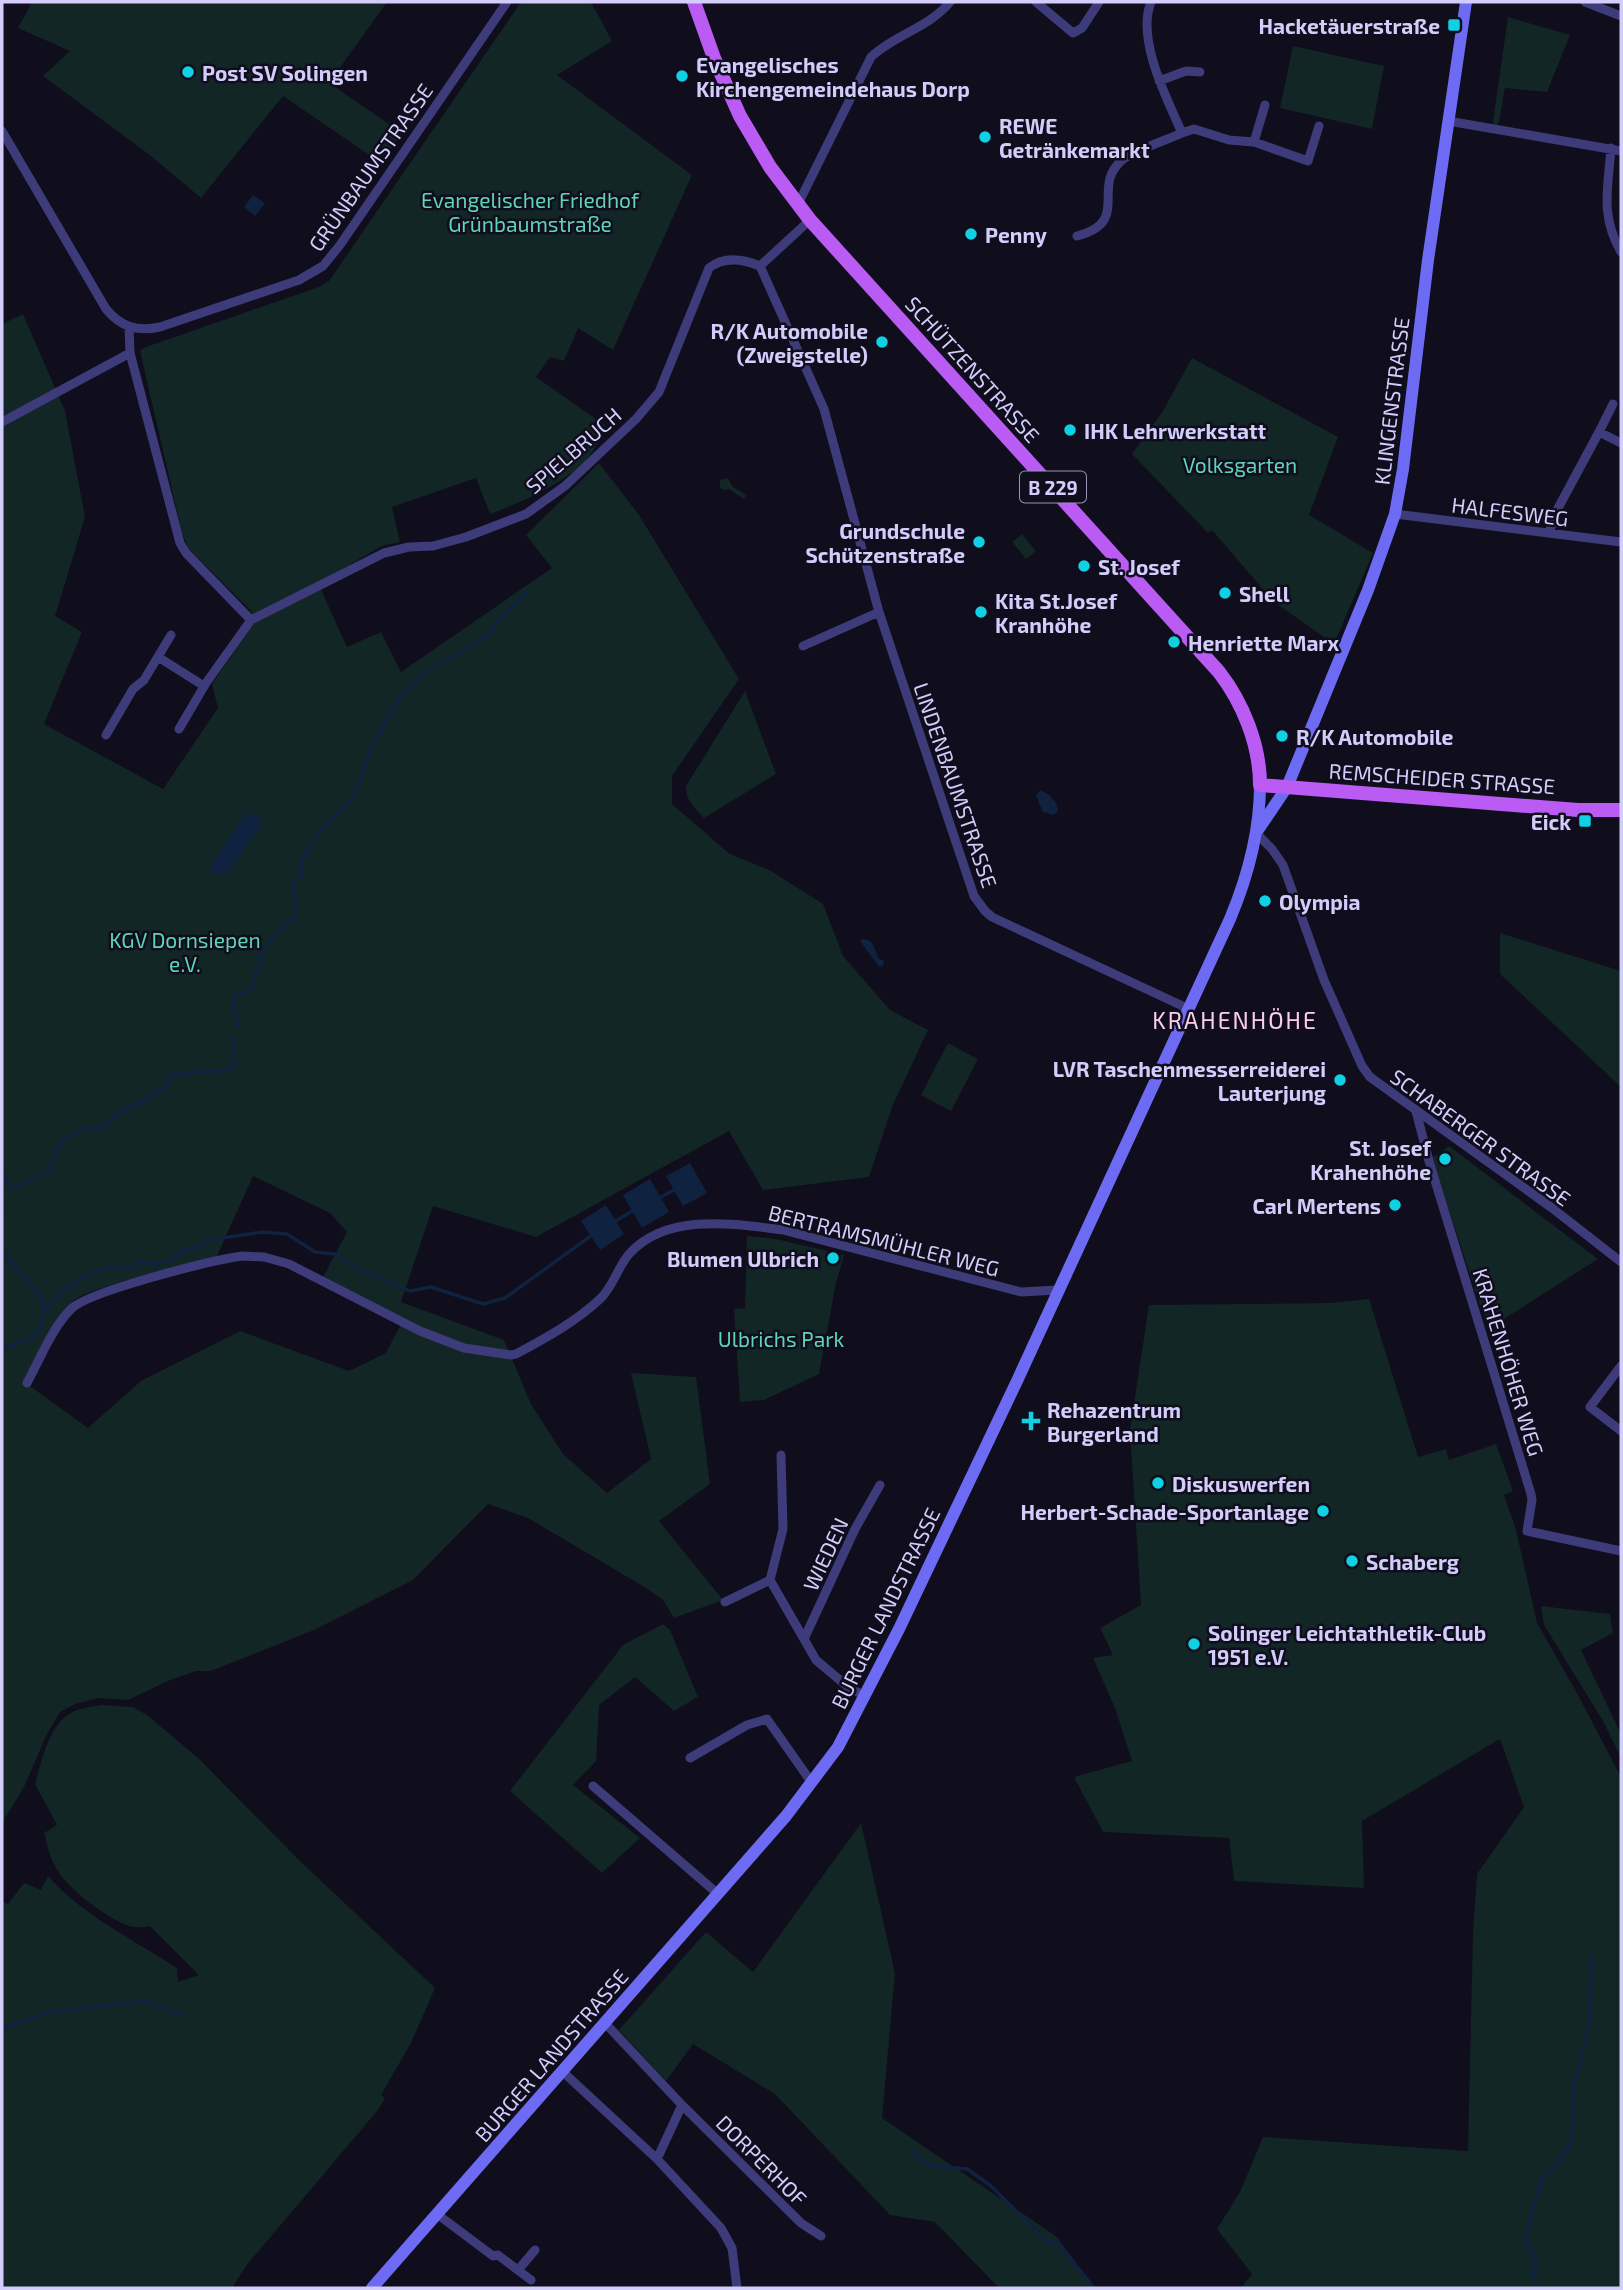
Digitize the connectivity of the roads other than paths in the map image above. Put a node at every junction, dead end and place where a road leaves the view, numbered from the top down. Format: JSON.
{"nodes":[{"id":1,"x":507,"y":2,"type":"edge"},
{"id":2,"x":694,"y":2,"type":"edge"},
{"id":3,"x":950,"y":2,"type":"edge"},
{"id":4,"x":1036,"y":2,"type":"edge"},
{"id":5,"x":1099,"y":2,"type":"edge"},
{"id":6,"x":1150,"y":2,"type":"edge"},
{"id":7,"x":1466,"y":2,"type":"edge"},
{"id":8,"x":1585,"y":2,"type":"edge"},
{"id":9,"x":1621,"y":16,"type":"edge"},
{"id":10,"x":1200,"y":72,"type":"dead end"},
{"id":11,"x":1159,"y":81,"type":"junction"},
{"id":12,"x":1265,"y":105,"type":"dead end"},
{"id":13,"x":1448,"y":121,"type":"junction"},
{"id":14,"x":1318,"y":126,"type":"dead end"},
{"id":15,"x":2,"y":131,"type":"edge"},
{"id":16,"x":1182,"y":133,"type":"junction"},
{"id":17,"x":1254,"y":142,"type":"junction"},
{"id":18,"x":1611,"y":148,"type":"junction"},
{"id":19,"x":1621,"y":151,"type":"edge"},
{"id":20,"x":798,"y":204,"type":"junction"},
{"id":21,"x":810,"y":220,"type":"junction"},
{"id":22,"x":1077,"y":236,"type":"dead end"},
{"id":23,"x":1621,"y":252,"type":"edge"},
{"id":24,"x":760,"y":267,"type":"junction"},
{"id":25,"x":129,"y":327,"type":"junction"},
{"id":26,"x":130,"y":353,"type":"junction"},
{"id":27,"x":1613,"y":404,"type":"dead end"},
{"id":28,"x":2,"y":422,"type":"edge"},
{"id":29,"x":1599,"y":432,"type":"junction"},
{"id":30,"x":1621,"y":443,"type":"edge"},
{"id":31,"x":1395,"y":514,"type":"junction"},
{"id":32,"x":1549,"y":533,"type":"junction"},
{"id":33,"x":1621,"y":542,"type":"edge"},
{"id":34,"x":879,"y":612,"type":"junction"},
{"id":35,"x":250,"y":620,"type":"junction"},
{"id":36,"x":171,"y":635,"type":"dead end"},
{"id":37,"x":803,"y":646,"type":"dead end"},
{"id":38,"x":158,"y":657,"type":"junction"},
{"id":39,"x":204,"y":686,"type":"junction"},
{"id":40,"x":178,"y":729,"type":"dead end"},
{"id":41,"x":106,"y":735,"type":"dead end"},
{"id":42,"x":1260,"y":785,"type":"junction"},
{"id":43,"x":1287,"y":787,"type":"junction"},
{"id":44,"x":1621,"y":810,"type":"edge"},
{"id":45,"x":1256,"y":833,"type":"junction"},
{"id":46,"x":1189,"y":1009,"type":"junction"},
{"id":47,"x":1416,"y":1111,"type":"junction"},
{"id":48,"x":1621,"y":1262,"type":"edge"},
{"id":49,"x":1057,"y":1290,"type":"junction"},
{"id":50,"x":1621,"y":1366,"type":"edge"},
{"id":51,"x":27,"y":1383,"type":"dead end"},
{"id":52,"x":1621,"y":1432,"type":"edge"},
{"id":53,"x":781,"y":1455,"type":"dead end"},
{"id":54,"x":880,"y":1485,"type":"dead end"},
{"id":55,"x":1621,"y":1551,"type":"edge"},
{"id":56,"x":770,"y":1580,"type":"junction"},
{"id":57,"x":725,"y":1602,"type":"dead end"},
{"id":58,"x":804,"y":1639,"type":"junction"},
{"id":59,"x":865,"y":1696,"type":"junction"},
{"id":60,"x":690,"y":1759,"type":"dead end"},
{"id":61,"x":812,"y":1783,"type":"junction"},
{"id":62,"x":593,"y":1786,"type":"dead end"},
{"id":63,"x":718,"y":1894,"type":"junction"},
{"id":64,"x":605,"y":2023,"type":"junction"},
{"id":65,"x":563,"y":2072,"type":"junction"},
{"id":66,"x":682,"y":2105,"type":"junction"},
{"id":67,"x":657,"y":2159,"type":"junction"},
{"id":68,"x":438,"y":2214,"type":"junction"},
{"id":69,"x":821,"y":2236,"type":"dead end"},
{"id":70,"x":535,"y":2250,"type":"dead end"},
{"id":71,"x":518,"y":2270,"type":"junction"},
{"id":72,"x":531,"y":2280,"type":"dead end"},
{"id":73,"x":372,"y":2288,"type":"edge"},
{"id":74,"x":737,"y":2288,"type":"edge"}],
"edges":[{"from":1,"to":25,"type":"street","name":"GRÜNBAUMSTRASSE"},
{"from":2,"to":20,"type":"main road","name":"SCHÜTZENSTRASSE","number":"B 229"},
{"from":3,"to":20,"type":"street"},
{"from":4,"to":5,"type":"street"},
{"from":6,"to":11,"type":"street"},
{"from":7,"to":13,"type":"main road","name":"KLINGENSTRASSE"},
{"from":8,"to":9,"type":"street"},
{"from":10,"to":11,"type":"street"},
{"from":11,"to":16,"type":"street"},
{"from":12,"to":17,"type":"street"},
{"from":13,"to":18,"type":"street"},
{"from":13,"to":31,"type":"main road","name":"KLINGENSTRASSE"},
{"from":14,"to":17,"type":"street"},
{"from":15,"to":25,"type":"street"},
{"from":16,"to":17,"type":"street"},
{"from":16,"to":22,"type":"street"},
{"from":18,"to":19,"type":"street"},
{"from":18,"to":23,"type":"street"},
{"from":20,"to":21,"type":"main road","name":"SCHÜTZENSTRASSE","number":"B 229"},
{"from":21,"to":24,"type":"street"},
{"from":21,"to":42,"type":"main road","name":"SCHÜTZENSTRASSE","number":"B 229"},
{"from":24,"to":34,"type":"street","name":"LINDENBAUMSTRASSE"},
{"from":24,"to":35,"type":"street","name":"SPIELBRUCH"},
{"from":25,"to":26,"type":"street"},
{"from":26,"to":28,"type":"street"},
{"from":26,"to":35,"type":"street"},
{"from":27,"to":29,"type":"street"},
{"from":29,"to":30,"type":"street"},
{"from":29,"to":32,"type":"street"},
{"from":31,"to":32,"type":"street","name":"HALFESWEG"},
{"from":31,"to":43,"type":"main road","name":"KLINGENSTRASSE"},
{"from":32,"to":33,"type":"street","name":"HALFESWEG"},
{"from":34,"to":37,"type":"street"},
{"from":34,"to":46,"type":"street","name":"LINDENBAUMSTRASSE"},
{"from":35,"to":39,"type":"street","name":"SPIELBRUCH"},
{"from":36,"to":38,"type":"street"},
{"from":38,"to":39,"type":"street"},
{"from":38,"to":41,"type":"street"},
{"from":39,"to":40,"type":"street","name":"SPIELBRUCH"},
{"from":42,"to":43,"type":"main road","name":"REMSCHEIDER STRASSE"},
{"from":42,"to":45,"type":"main road","name":"BURGER LANDSTRASSE"},
{"from":43,"to":44,"type":"main road","name":"REMSCHEIDER STRASSE"},
{"from":43,"to":45,"type":"main road","name":"BURGER LANDSTRASSE"},
{"from":45,"to":46,"type":"main road","name":"BURGER LANDSTRASSE"},
{"from":45,"to":47,"type":"street","name":"SCHABERGER STRASSE"},
{"from":46,"to":49,"type":"main road","name":"BURGER LANDSTRASSE"},
{"from":47,"to":48,"type":"street","name":"SCHABERGER STRASSE"},
{"from":47,"to":55,"type":"street","name":"KRAHENHÖHER WEG"},
{"from":49,"to":51,"type":"street","name":"BERTRAMSMÜHLER WEG"},
{"from":49,"to":59,"type":"main road","name":"BURGER LANDSTRASSE"},
{"from":50,"to":52,"type":"street"},
{"from":53,"to":56,"type":"street","name":"WIEDEN"},
{"from":54,"to":58,"type":"street","name":"WIEDEN"},
{"from":56,"to":57,"type":"street","name":"WIEDEN"},
{"from":56,"to":58,"type":"street","name":"WIEDEN"},
{"from":58,"to":59,"type":"street","name":"WIEDEN"},
{"from":59,"to":61,"type":"main road","name":"BURGER LANDSTRASSE"},
{"from":60,"to":61,"type":"street"},
{"from":61,"to":63,"type":"main road","name":"BURGER LANDSTRASSE"},
{"from":62,"to":63,"type":"street"},
{"from":63,"to":64,"type":"main road","name":"BURGER LANDSTRASSE"},
{"from":64,"to":65,"type":"main road","name":"BURGER LANDSTRASSE"},
{"from":64,"to":66,"type":"street","name":"DORPERHOF"},
{"from":65,"to":67,"type":"street"},
{"from":65,"to":68,"type":"main road","name":"BURGER LANDSTRASSE"},
{"from":66,"to":67,"type":"street"},
{"from":66,"to":69,"type":"street","name":"DORPERHOF"},
{"from":67,"to":74,"type":"street"},
{"from":68,"to":71,"type":"street"},
{"from":68,"to":73,"type":"main road","name":"BURGER LANDSTRASSE"},
{"from":70,"to":71,"type":"street"},
{"from":71,"to":72,"type":"street"}]}
